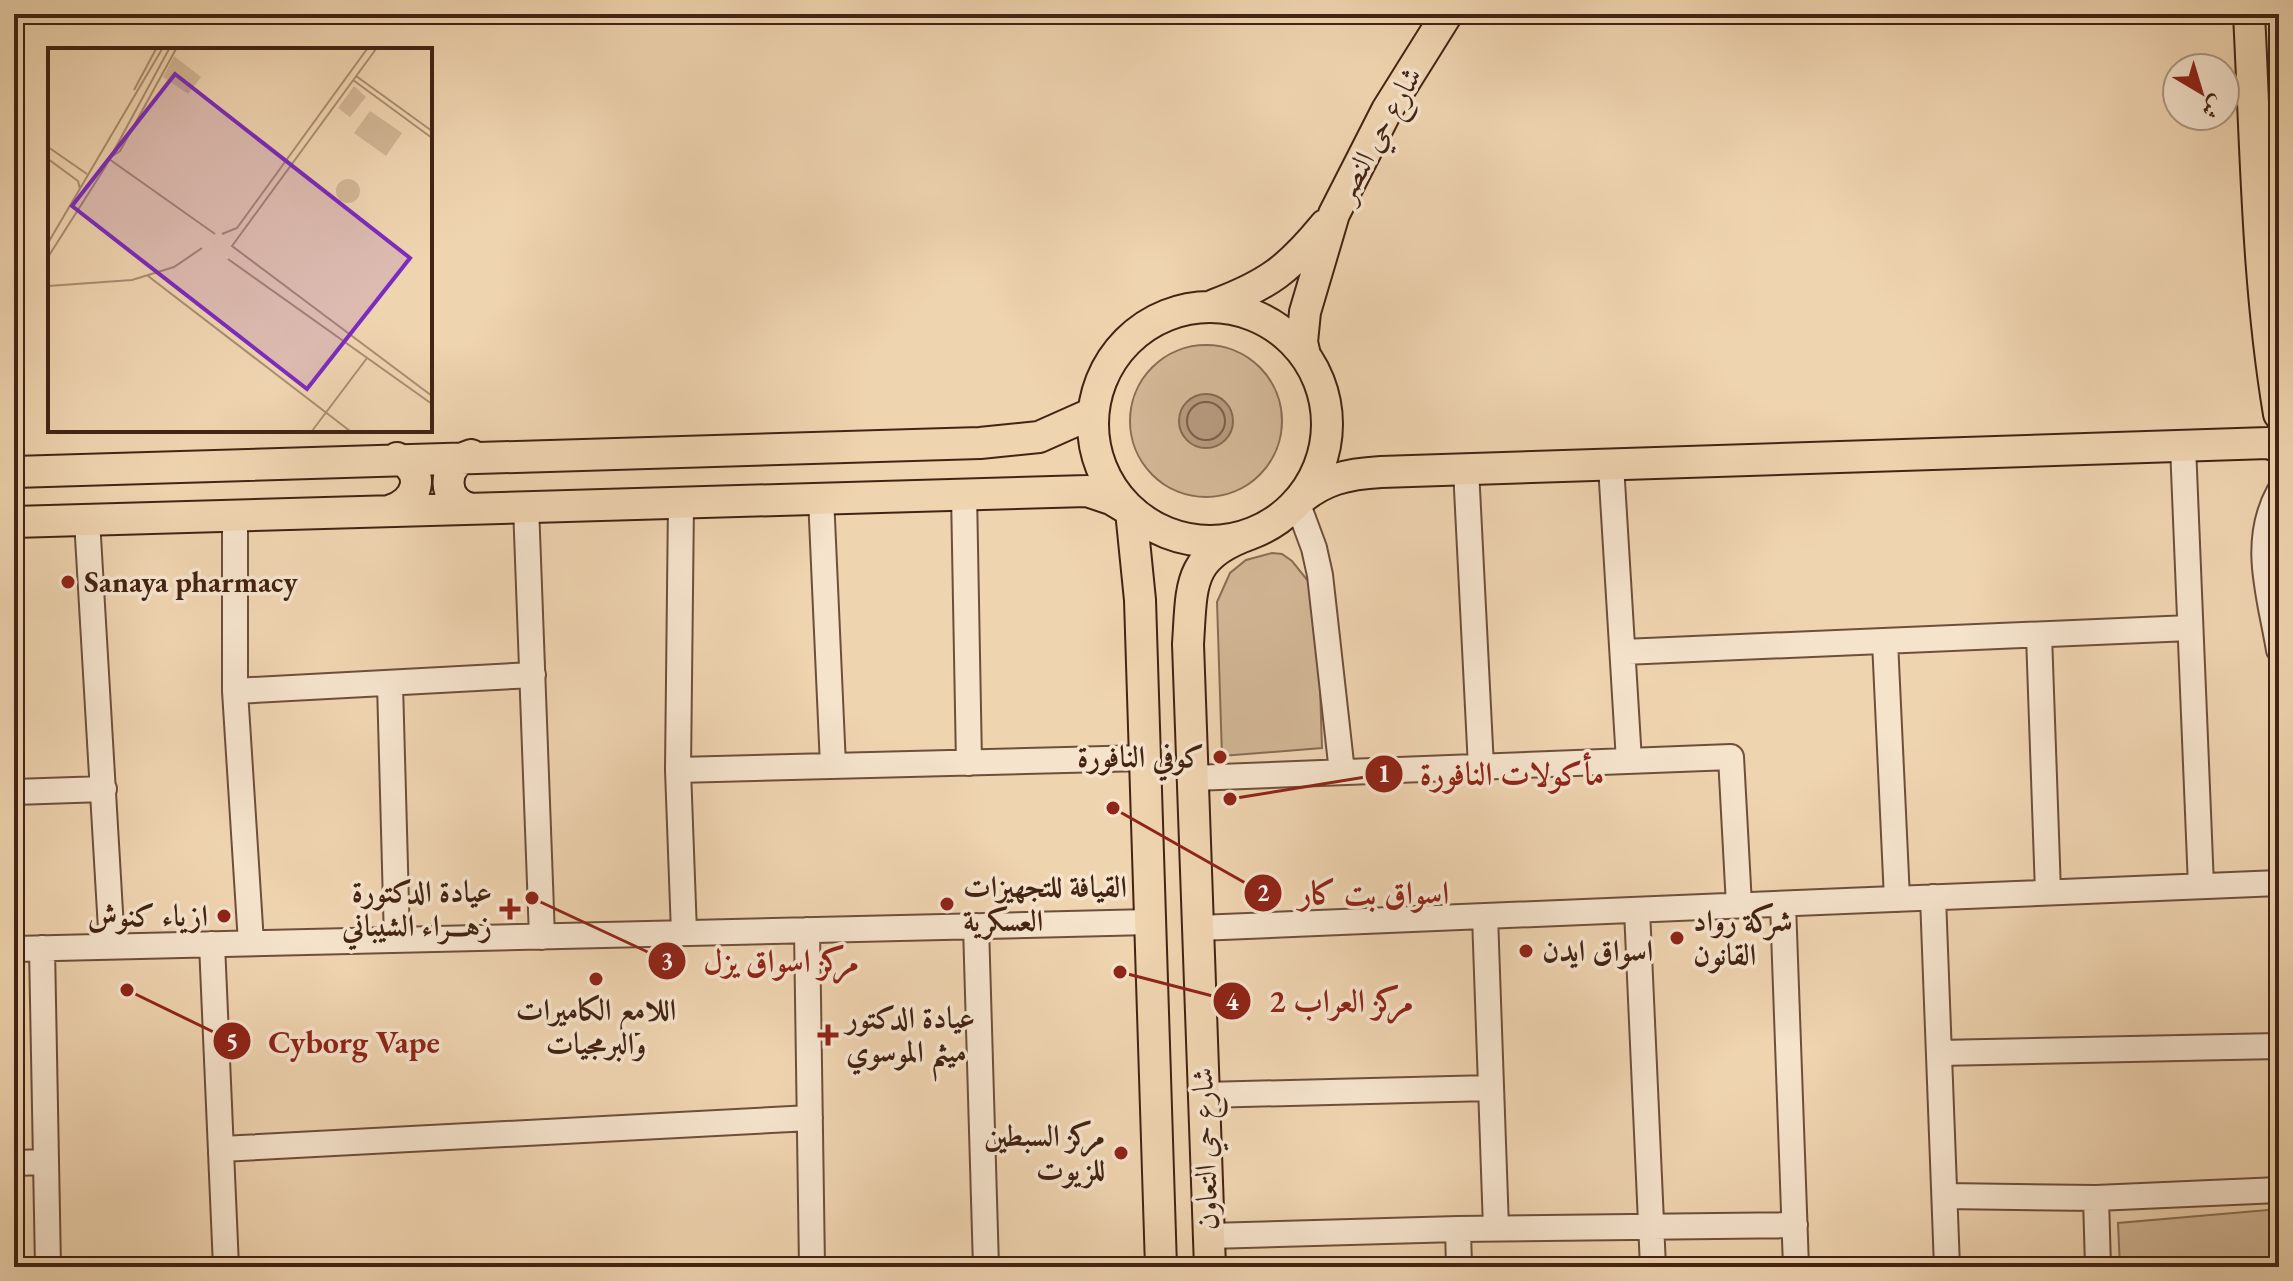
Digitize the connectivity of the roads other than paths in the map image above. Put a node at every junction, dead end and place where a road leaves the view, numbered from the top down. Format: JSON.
{"nodes":[{"id":1,"x":1447,"y":14,"type":"edge"},
{"id":2,"x":2249,"y":14,"type":"edge"},
{"id":3,"x":1334,"y":214,"type":"junction"},
{"id":4,"x":1209,"y":306,"type":"junction"},
{"id":5,"x":1305,"y":355,"type":"junction"},
{"id":6,"x":1093,"y":413,"type":"junction"},
{"id":7,"x":2279,"y":414,"type":"edge"},
{"id":8,"x":1325,"y":443,"type":"junction"},
{"id":9,"x":2183,"y":446,"type":"junction"},
{"id":10,"x":2279,"y":447,"type":"edge"},
{"id":11,"x":471,"y":455,"type":"junction"},
{"id":12,"x":397,"y":458,"type":"junction"},
{"id":13,"x":1611,"y":465,"type":"junction"},
{"id":14,"x":1466,"y":469,"type":"junction"},
{"id":15,"x":14,"y":472,"type":"edge"},
{"id":16,"x":1361,"y":473,"type":"junction"},
{"id":17,"x":2279,"y":492,"type":"edge"},
{"id":18,"x":964,"y":493,"type":"junction"},
{"id":19,"x":821,"y":497,"type":"junction"},
{"id":20,"x":681,"y":502,"type":"junction"},
{"id":21,"x":1297,"y":502,"type":"junction"},
{"id":22,"x":526,"y":506,"type":"junction"},
{"id":23,"x":471,"y":509,"type":"junction"},
{"id":24,"x":389,"y":511,"type":"junction"},
{"id":25,"x":1131,"y":511,"type":"junction"},
{"id":26,"x":235,"y":515,"type":"junction"},
{"id":27,"x":87,"y":520,"type":"junction"},
{"id":28,"x":14,"y":522,"type":"edge"},
{"id":29,"x":1250,"y":534,"type":"junction"},
{"id":30,"x":2190,"y":628,"type":"junction"},
{"id":31,"x":2039,"y":635,"type":"junction"},
{"id":32,"x":1885,"y":641,"type":"junction"},
{"id":33,"x":2279,"y":650,"type":"edge"},
{"id":34,"x":1623,"y":652,"type":"junction"},
{"id":35,"x":533,"y":675,"type":"junction"},
{"id":36,"x":390,"y":684,"type":"junction"},
{"id":37,"x":235,"y":691,"type":"junction"},
{"id":38,"x":1145,"y":758,"type":"junction"},
{"id":39,"x":1629,"y":761,"type":"junction"},
{"id":40,"x":969,"y":763,"type":"junction"},
{"id":41,"x":833,"y":766,"type":"junction"},
{"id":42,"x":1481,"y":767,"type":"junction"},
{"id":43,"x":678,"y":770,"type":"junction"},
{"id":44,"x":1342,"y":772,"type":"junction"},
{"id":45,"x":1193,"y":778,"type":"junction"},
{"id":46,"x":104,"y":789,"type":"junction"},
{"id":47,"x":14,"y":792,"type":"edge"},
{"id":48,"x":2279,"y":883,"type":"edge"},
{"id":49,"x":2201,"y":886,"type":"junction"},
{"id":50,"x":2048,"y":892,"type":"junction"},
{"id":51,"x":1933,"y":897,"type":"junction"},
{"id":52,"x":1897,"y":899,"type":"junction"},
{"id":53,"x":1783,"y":904,"type":"junction"},
{"id":54,"x":1739,"y":905,"type":"junction"},
{"id":55,"x":1637,"y":910,"type":"junction"},
{"id":56,"x":1485,"y":916,"type":"junction"},
{"id":57,"x":1150,"y":922,"type":"junction"},
{"id":58,"x":976,"y":926,"type":"junction"},
{"id":59,"x":1198,"y":928,"type":"junction"},
{"id":60,"x":807,"y":930,"type":"junction"},
{"id":61,"x":684,"y":933,"type":"junction"},
{"id":62,"x":542,"y":937,"type":"junction"},
{"id":63,"x":397,"y":940,"type":"junction"},
{"id":64,"x":251,"y":943,"type":"junction"},
{"id":65,"x":212,"y":944,"type":"junction"},
{"id":66,"x":112,"y":946,"type":"junction"},
{"id":67,"x":42,"y":948,"type":"junction"},
{"id":68,"x":14,"y":949,"type":"edge"},
{"id":69,"x":2279,"y":1046,"type":"edge"},
{"id":70,"x":1939,"y":1053,"type":"junction"},
{"id":71,"x":1491,"y":1088,"type":"junction"},
{"id":72,"x":1204,"y":1095,"type":"junction"},
{"id":73,"x":810,"y":1118,"type":"junction"},
{"id":74,"x":221,"y":1149,"type":"junction"},
{"id":75,"x":46,"y":1162,"type":"junction"},
{"id":76,"x":14,"y":1163,"type":"edge"},
{"id":77,"x":2279,"y":1190,"type":"edge"},
{"id":78,"x":1945,"y":1196,"type":"junction"},
{"id":79,"x":2096,"y":1198,"type":"junction"},
{"id":80,"x":1795,"y":1225,"type":"junction"},
{"id":81,"x":1652,"y":1227,"type":"junction"},
{"id":82,"x":1496,"y":1228,"type":"junction"},
{"id":83,"x":1458,"y":1229,"type":"junction"},
{"id":84,"x":1209,"y":1236,"type":"junction"},
{"id":85,"x":48,"y":1267,"type":"edge"},
{"id":86,"x":226,"y":1267,"type":"edge"},
{"id":87,"x":812,"y":1267,"type":"edge"},
{"id":88,"x":986,"y":1267,"type":"edge"},
{"id":89,"x":1161,"y":1267,"type":"edge"},
{"id":90,"x":1210,"y":1267,"type":"edge"},
{"id":91,"x":1459,"y":1267,"type":"edge"},
{"id":92,"x":1653,"y":1267,"type":"edge"},
{"id":93,"x":1796,"y":1267,"type":"edge"},
{"id":94,"x":1947,"y":1267,"type":"edge"},
{"id":95,"x":2098,"y":1267,"type":"edge"}],
"edges":[{"from":1,"to":3,"type":"main road","name":"شارع حي النصر"},
{"from":2,"to":7,"type":"main road"},
{"from":3,"to":4,"type":"main road"},
{"from":3,"to":5,"type":"main road"},
{"from":4,"to":5,"type":"main road"},
{"from":4,"to":6,"type":"main road"},
{"from":5,"to":8,"type":"main road"},
{"from":6,"to":11,"type":"main road"},
{"from":6,"to":25,"type":"main road"},
{"from":8,"to":16,"type":"main road"},
{"from":8,"to":21,"type":"main road"},
{"from":9,"to":10,"type":"main road"},
{"from":9,"to":13,"type":"main road"},
{"from":9,"to":30,"type":"street"},
{"from":11,"to":12,"type":"main road"},
{"from":11,"to":23,"type":"main road"},
{"from":12,"to":15,"type":"main road"},
{"from":12,"to":24,"type":"main road"},
{"from":13,"to":14,"type":"main road"},
{"from":13,"to":34,"type":"street"},
{"from":14,"to":16,"type":"main road"},
{"from":14,"to":42,"type":"street"},
{"from":16,"to":21,"type":"main road"},
{"from":17,"to":33,"type":"street"},
{"from":18,"to":19,"type":"main road"},
{"from":18,"to":25,"type":"main road"},
{"from":18,"to":40,"type":"street"},
{"from":19,"to":20,"type":"main road"},
{"from":19,"to":41,"type":"street"},
{"from":20,"to":22,"type":"main road"},
{"from":20,"to":43,"type":"street"},
{"from":21,"to":29,"type":"main road"},
{"from":21,"to":44,"type":"street"},
{"from":22,"to":23,"type":"main road"},
{"from":22,"to":35,"type":"street"},
{"from":23,"to":24,"type":"main road"},
{"from":24,"to":26,"type":"main road"},
{"from":25,"to":29,"type":"main road"},
{"from":25,"to":38,"type":"main road","name":"شارع حي التعاون"},
{"from":26,"to":27,"type":"main road"},
{"from":26,"to":37,"type":"street"},
{"from":27,"to":28,"type":"main road"},
{"from":27,"to":46,"type":"street"},
{"from":29,"to":45,"type":"main road","name":"شارع حي التعاون"},
{"from":30,"to":31,"type":"street"},
{"from":30,"to":49,"type":"street"},
{"from":31,"to":32,"type":"street"},
{"from":31,"to":50,"type":"street"},
{"from":32,"to":34,"type":"street"},
{"from":32,"to":52,"type":"street"},
{"from":34,"to":39,"type":"street"},
{"from":35,"to":36,"type":"street"},
{"from":35,"to":62,"type":"street"},
{"from":36,"to":37,"type":"street"},
{"from":36,"to":63,"type":"street"},
{"from":37,"to":64,"type":"street"},
{"from":38,"to":40,"type":"street"},
{"from":38,"to":57,"type":"main road","name":"شارع حي التعاون"},
{"from":39,"to":42,"type":"street"},
{"from":39,"to":54,"type":"street"},
{"from":40,"to":41,"type":"street"},
{"from":41,"to":43,"type":"street"},
{"from":42,"to":44,"type":"street"},
{"from":43,"to":61,"type":"street"},
{"from":44,"to":45,"type":"street"},
{"from":45,"to":59,"type":"main road","name":"شارع حي التعاون"},
{"from":46,"to":47,"type":"street"},
{"from":46,"to":66,"type":"street"},
{"from":48,"to":49,"type":"street"},
{"from":49,"to":50,"type":"street"},
{"from":50,"to":51,"type":"street"},
{"from":51,"to":52,"type":"street"},
{"from":51,"to":70,"type":"street"},
{"from":52,"to":53,"type":"street"},
{"from":53,"to":54,"type":"street"},
{"from":53,"to":80,"type":"street"},
{"from":54,"to":55,"type":"street"},
{"from":55,"to":56,"type":"street"},
{"from":55,"to":81,"type":"street"},
{"from":56,"to":59,"type":"street"},
{"from":56,"to":71,"type":"street"},
{"from":57,"to":58,"type":"street"},
{"from":57,"to":89,"type":"main road","name":"شارع حي التعاون"},
{"from":58,"to":60,"type":"street"},
{"from":58,"to":88,"type":"street"},
{"from":59,"to":72,"type":"main road","name":"شارع حي التعاون"},
{"from":60,"to":61,"type":"street"},
{"from":60,"to":73,"type":"street"},
{"from":61,"to":62,"type":"street"},
{"from":62,"to":63,"type":"street"},
{"from":63,"to":64,"type":"street"},
{"from":64,"to":65,"type":"street"},
{"from":65,"to":66,"type":"street"},
{"from":65,"to":74,"type":"street"},
{"from":66,"to":67,"type":"street"},
{"from":67,"to":68,"type":"street"},
{"from":67,"to":75,"type":"street"},
{"from":69,"to":70,"type":"street"},
{"from":70,"to":78,"type":"street"},
{"from":71,"to":72,"type":"street"},
{"from":71,"to":82,"type":"street"},
{"from":72,"to":84,"type":"main road","name":"شارع حي التعاون"},
{"from":73,"to":74,"type":"street"},
{"from":73,"to":87,"type":"street"},
{"from":74,"to":86,"type":"street"},
{"from":75,"to":76,"type":"street"},
{"from":75,"to":85,"type":"street"},
{"from":77,"to":79,"type":"street"},
{"from":78,"to":79,"type":"street"},
{"from":78,"to":94,"type":"street"},
{"from":79,"to":95,"type":"street"},
{"from":80,"to":81,"type":"street"},
{"from":80,"to":93,"type":"street"},
{"from":81,"to":82,"type":"street"},
{"from":81,"to":92,"type":"street"},
{"from":82,"to":83,"type":"street"},
{"from":83,"to":84,"type":"street"},
{"from":83,"to":91,"type":"street"},
{"from":84,"to":90,"type":"main road","name":"شارع حي التعاون"}]}
